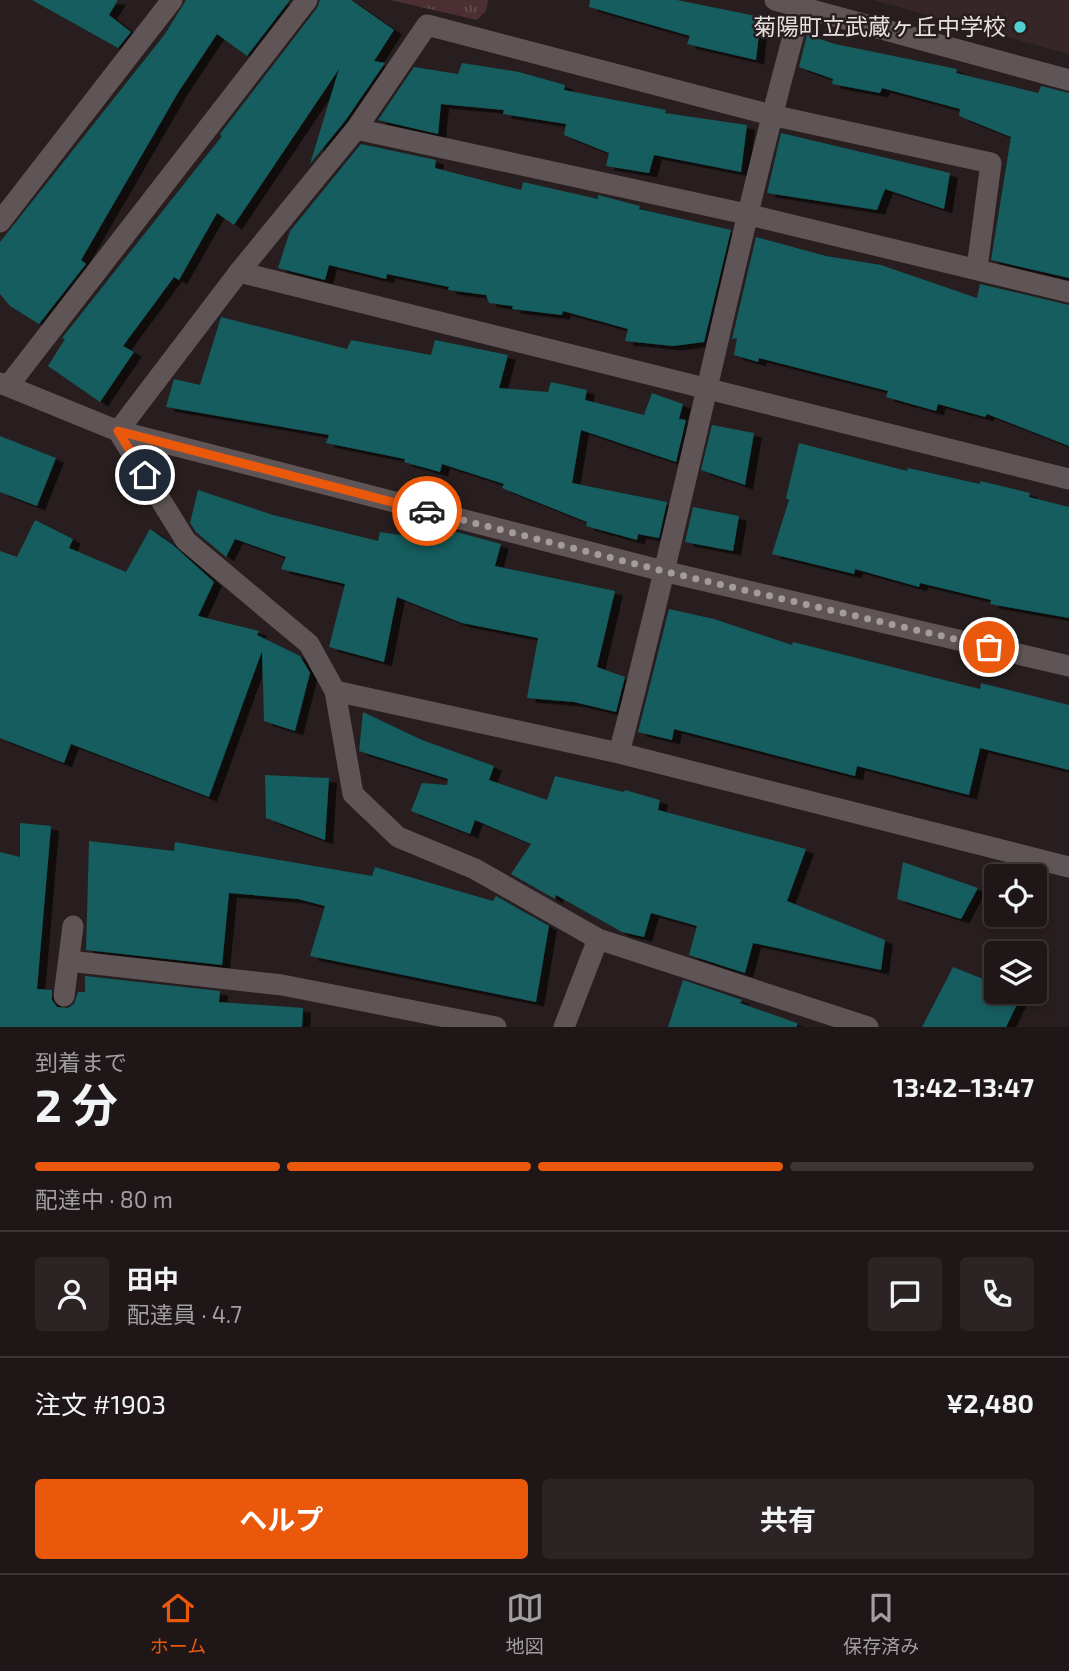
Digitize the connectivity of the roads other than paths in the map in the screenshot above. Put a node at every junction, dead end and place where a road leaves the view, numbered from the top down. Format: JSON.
{"nodes":[{"id":1,"x":172,"y":0,"type":"edge"},
{"id":2,"x":307,"y":0,"type":"edge"},
{"id":3,"x":775,"y":0,"type":"edge"},
{"id":4,"x":801,"y":7,"type":"junction"},
{"id":5,"x":1069,"y":80,"type":"edge"},
{"id":6,"x":771,"y":115,"type":"junction"},
{"id":7,"x":356,"y":129,"type":"junction"},
{"id":8,"x":746,"y":214,"type":"junction"},
{"id":9,"x":0,"y":222,"type":"edge"},
{"id":10,"x":977,"y":268,"type":"junction"},
{"id":11,"x":239,"y":272,"type":"junction"},
{"id":12,"x":1069,"y":292,"type":"edge"},
{"id":13,"x":4,"y":384,"type":"edge"},
{"id":14,"x":706,"y":391,"type":"junction"},
{"id":15,"x":118,"y":431,"type":"junction"},
{"id":16,"x":1069,"y":479,"type":"edge"},
{"id":17,"x":667,"y":572,"type":"junction"},
{"id":18,"x":1069,"y":666,"type":"edge"},
{"id":19,"x":335,"y":691,"type":"junction"},
{"id":20,"x":619,"y":753,"type":"junction"},
{"id":21,"x":1069,"y":867,"type":"edge"},
{"id":22,"x":73,"y":926,"type":"dead end"},
{"id":23,"x":598,"y":939,"type":"junction"},
{"id":24,"x":69,"y":961,"type":"junction"},
{"id":25,"x":64,"y":996,"type":"dead end"},
{"id":26,"x":496,"y":1027,"type":"edge"},
{"id":27,"x":564,"y":1027,"type":"edge"},
{"id":28,"x":868,"y":1027,"type":"edge"}],
"edges":[{"from":1,"to":9,"type":"street"},
{"from":2,"to":13,"type":"street"},
{"from":3,"to":4,"type":"street"},
{"from":4,"to":5,"type":"street"},
{"from":4,"to":6,"type":"street"},
{"from":6,"to":7,"type":"street"},
{"from":6,"to":8,"type":"street"},
{"from":6,"to":10,"type":"street"},
{"from":7,"to":8,"type":"street"},
{"from":7,"to":11,"type":"street"},
{"from":8,"to":10,"type":"street"},
{"from":8,"to":14,"type":"street"},
{"from":10,"to":12,"type":"street"},
{"from":11,"to":14,"type":"street"},
{"from":11,"to":15,"type":"street"},
{"from":13,"to":15,"type":"street"},
{"from":14,"to":16,"type":"street"},
{"from":14,"to":17,"type":"street"},
{"from":15,"to":17,"type":"street"},
{"from":15,"to":19,"type":"street"},
{"from":17,"to":18,"type":"street"},
{"from":17,"to":20,"type":"street"},
{"from":19,"to":20,"type":"street"},
{"from":19,"to":23,"type":"street"},
{"from":20,"to":21,"type":"street"},
{"from":22,"to":24,"type":"street"},
{"from":23,"to":27,"type":"street"},
{"from":23,"to":28,"type":"street"},
{"from":24,"to":25,"type":"street"},
{"from":24,"to":26,"type":"street"}]}
